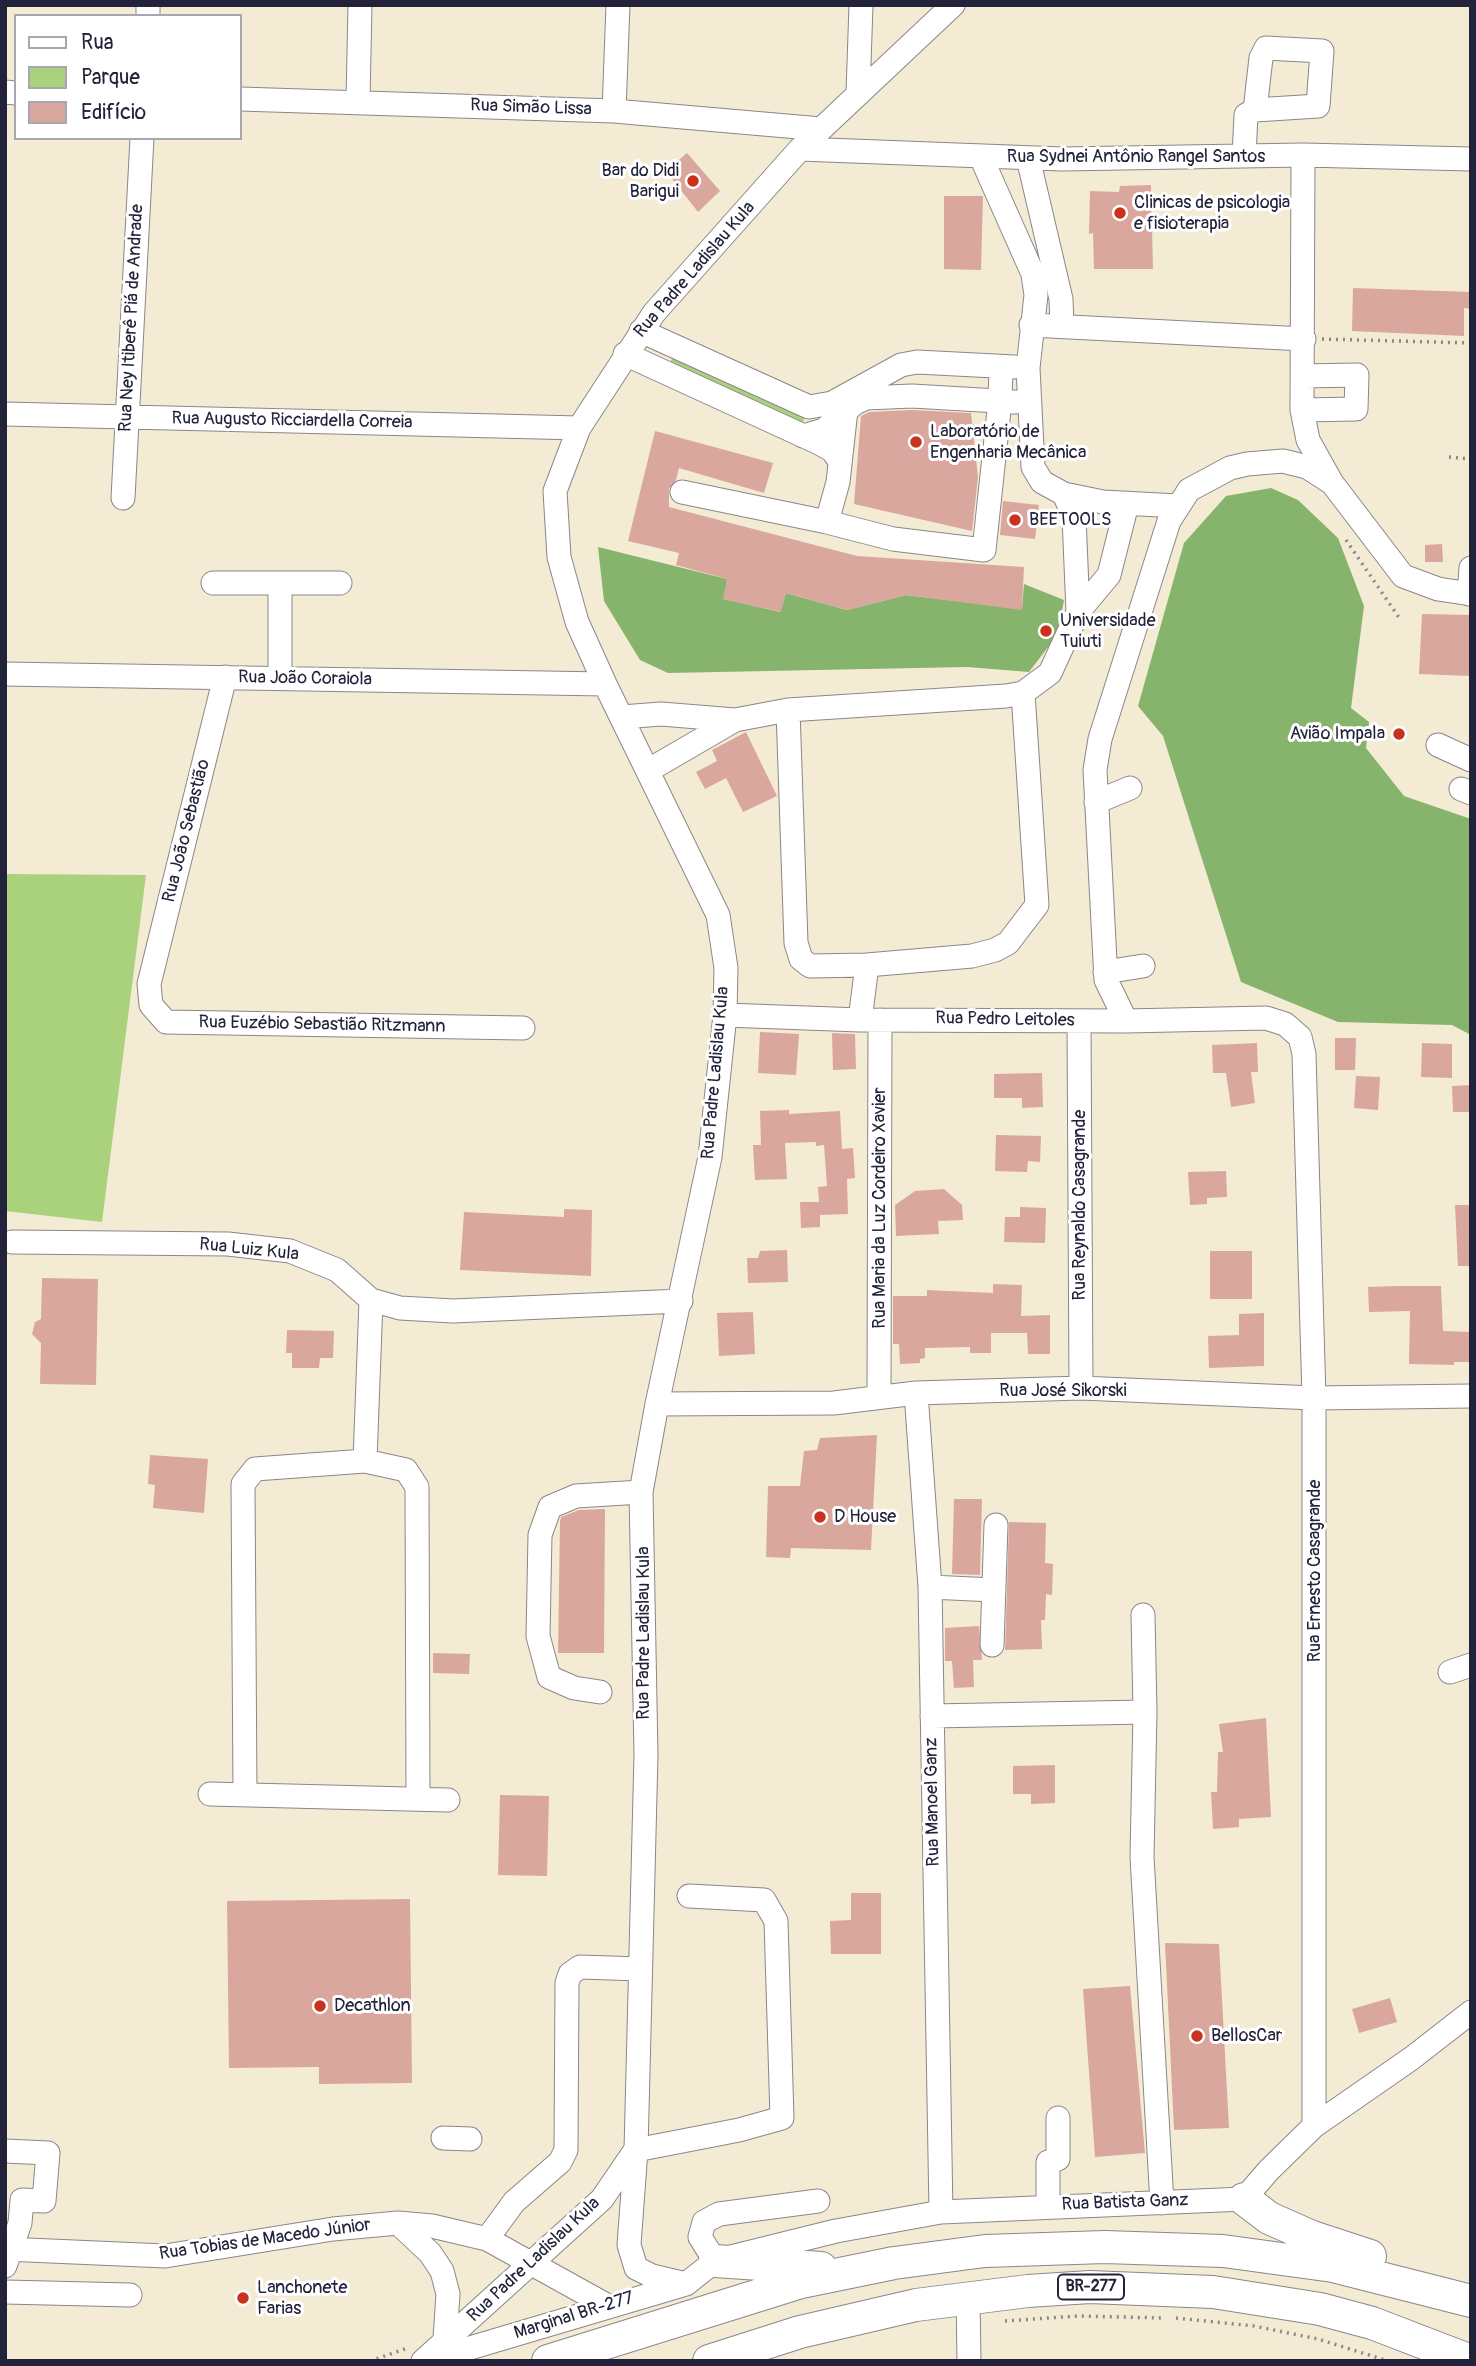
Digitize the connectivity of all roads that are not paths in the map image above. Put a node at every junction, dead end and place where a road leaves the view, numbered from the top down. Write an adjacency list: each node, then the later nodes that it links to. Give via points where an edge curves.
1 (360, 5): 7 (street)
2 (618, 5): 9 (street)
3 (861, 5): 5 (street)
4 (953, 5): 5 (street, Rua Padre Ladislau Kula)
5 (858, 93): 10 (street, Rua Padre Ladislau Kula)
6 (242, 99): 7 (street, Rua Simão Lissa)
7 (358, 100): 9 (street, Rua Simão Lissa)
8 (1255, 110): 13 (street, via 1246,115)
9 (614, 111): 10 (street, Rua Simão Lissa)
10 (821, 129): 12 (street, Rua Padre Ladislau Kula)
11 (142, 140): 31 (street, Rua Ney Itiberê Piá de Andrade)
12 (800, 149): 15 (street, Rua Sydnei Antônio Rangel Santos); 20 (street, Rua Padre Ladislau Kula)
13 (1244, 156): 14 (street, Rua Sydnei Antônio Rangel Santos); 16 (street, Rua Sydnei Antônio Rangel Santos)
14 (1303, 156): 17 (street, Rua Sydnei Antônio Rangel Santos); 21 (street)
15 (981, 157): 16 (street, Rua Sydnei Antônio Rangel Santos); 18 (street, via 1033,274 1036,295)
16 (1028, 158): 19 (street)
17 (1471, 159)
18 (1031, 326): 19 (street); 24 (street)
19 (1062, 326): 21 (street)
20 (641, 331): 22 (street, Rua Padre Ladislau Kula); 23 (street, via 809,407 832,403 901,365)
21 (1304, 339): 25 (street)
22 (625, 354): 32 (street, Rua Padre Ladislau Kula); 33 (street)
23 (1001, 367): 24 (street); 26 (street)
24 (1028, 368): 27 (street)
25 (1304, 376): 29 (street); 29 (street, via 1357,375 1356,409)
26 (1000, 401): 27 (street); 28 (street, via 866,398); 41 (street, via 984,551 893,539)
27 (1029, 402): 37 (street, via 1033,467 1042,482)
28 (846, 410): 33 (street, via 824,430); 34 (street)
29 (1302, 410): 35 (street, via 1308,440)
30 (5, 414): 31 (street, Rua Augusto Ricciardella Correia)
31 (125, 418): 32 (street, Rua Augusto Ricciardella Correia); 38 (street, Rua Ney Itiberê Piá de Andrade)
32 (579, 428): 51 (street, Rua Padre Ladislau Kula, via 555,491 559,557 578,622)
33 (803, 436): 34 (street, via 832,450)
34 (839, 460): 41 (street)
35 (1332, 483): 40 (street, via 1307,467 1283,461 1247,464 1189,490); 46 (street, via 1403,576)
36 (682, 492): 41 (street)
37 (1064, 494): 39 (street); 47 (street, via 1077,540)
38 (122, 498)
39 (1127, 504): 40 (street); 47 (street, via 1109,575)
40 (1178, 506): 60 (street, via 1100,739)
41 (827, 522)
42 (1471, 568): 46 (street)
43 (214, 583): 44 (street)
44 (280, 583): 45 (street); 50 (street)
45 (340, 583)
46 (1470, 594)
47 (1078, 612): 52 (street, via 1050,673)
48 (5, 674): 49 (street, Rua João Coraiola)
49 (225, 677): 50 (street, Rua João Coraiola); 64 (street, Rua João Sebastião)
50 (280, 678): 51 (street, Rua João Coraiola)
51 (605, 684): 54 (street, Rua Padre Ladislau Kula)
52 (1023, 693): 53 (street); 61 (street, via 1037,905 1008,943 995,950)
53 (788, 710): 55 (street); 61 (street, via 796,943 801,959 810,966)
54 (622, 717): 55 (street, via 661,714); 58 (street, Rua Padre Ladislau Kula)
55 (735, 720): 58 (street)
56 (1438, 745): 57 (street)
57 (1471, 760)
58 (649, 770): 65 (street, Rua Padre Ladislau Kula, via 718,915 726,968)
59 (1130, 788): 60 (street)
60 (1096, 802): 63 (street)
61 (867, 965): 66 (street, Rua Maria da Luz Cordeiro Xavier)
62 (1143, 966): 63 (street)
63 (1105, 972): 68 (street)
64 (149, 984): 70 (street, Rua Euzébio Sebastião Ritzmann, via 151,1006 166,1022)
65 (725, 1015): 66 (street, Rua Pedro Leitoles); 73 (street, Rua Padre Ladislau Kula, via 710,1157)
66 (870, 1020): 67 (street, Rua Pedro Leitoles); 76 (street, Rua Maria da Luz Cordeiro Xavier)
67 (1079, 1021): 68 (street, Rua Pedro Leitoles); 74 (street, Rua Reynaldo Casagrande)
68 (1126, 1021): 69 (street, Rua Pedro Leitoles, via 1265,1018)
69 (1285, 1024): 78 (street, Rua Ernesto Casagrande, via 1300,1037 1304,1054)
70 (523, 1028)
71 (12, 1242): 72 (street, Rua Luiz Kula, via 228,1244 290,1251 337,1270)
72 (371, 1300): 73 (street, Rua Luiz Kula, via 400,1308 453,1311); 80 (street)
73 (681, 1301): 79 (street, Rua Padre Ladislau Kula)
74 (1081, 1388): 75 (street, Rua José Sikorski); 78 (street, Rua José Sikorski)
75 (916, 1393): 76 (street, Rua José Sikorski); 83 (street, Rua Manoel Ganz)
76 (879, 1396): 79 (street, Rua José Sikorski, via 834,1403)
77 (1471, 1396): 78 (street, Rua José Sikorski)
78 (1314, 1398): 98 (street, Rua Ernesto Casagrande)
79 (657, 1404): 81 (street, Rua Padre Ladislau Kula)
80 (365, 1461): 91 (street, via 255,1469 243,1484); 92 (street, via 406,1470 417,1487)
81 (641, 1492): 87 (street, via 576,1496 550,1507 540,1535 538,1636 549,1677); 95 (street, Rua Padre Ladislau Kula, via 646,1755)
82 (996, 1525): 84 (street)
83 (930, 1587): 84 (street); 89 (street, Rua Manoel Ganz)
84 (995, 1590): 86 (street)
85 (1143, 1615): 88 (street)
86 (992, 1645)
87 (600, 1692)
88 (1145, 1712): 89 (street); 106 (street, via 1142,1857)
89 (932, 1716): 108 (street, Rua Manoel Ganz)
90 (210, 1794): 91 (street)
91 (244, 1794): 92 (street)
92 (418, 1798): 93 (street)
93 (448, 1800)
94 (689, 1896): 101 (street, via 764,1900 776,1921 782,2118)
95 (640, 1969): 101 (street, Rua Padre Ladislau Kula); 110 (street, via 580,1967 570,1974 566,2150 560,2162 514,2202)
96 (1471, 2012): 98 (street)
97 (1058, 2118): 107 (street, via 1058,2160 1048,2162)
98 (1314, 2126): 104 (street)
99 (443, 2138): 100 (street)
100 (470, 2139)
101 (635, 2150): 113 (street, Rua Padre Ladislau Kula, via 602,2199); 115 (street, Rua Padre Ladislau Kula, via 629,2245 635,2268)
102 (5, 2151): 103 (street, via 48,2153 44,2201)
103 (14, 2199): 111 (street, via 20,2223)
104 (1244, 2199): 106 (street, Rua Batista Ganz); 116 (highway, via 1269,2218 1312,2237)
105 (818, 2201): 112 (street, via 719,2214 704,2222 700,2237)
106 (1161, 2203): 107 (street, Rua Batista Ganz)
107 (1048, 2206): 108 (street, Rua Batista Ganz)
108 (942, 2212): 112 (street, Rua Batista Ganz, via 836,2231)
109 (398, 2223): 110 (street, Rua Tobias de Macedo Júnior); 111 (street, Rua Tobias de Macedo Júnior, via 165,2256); 122 (street, via 442,2271 448,2294)
110 (487, 2239): 113 (street, Rua Tobias de Macedo Júnior)
111 (7, 2255)
112 (715, 2261): 114 (highway); 115 (street, Marginal BR-277)
113 (531, 2264): 120 (street, Rua Tobias de Macedo Júnior); 122 (street, Rua Padre Ladislau Kula)
114 (853, 2271): 119 (highway, via 985,2251 1165,2248 1273,2256 1333,2266); 124 (highway, via 761,2293)
115 (687, 2284): 120 (street, Marginal BR-277)
116 (1471, 2289)
117 (5, 2292): 118 (street)
118 (130, 2294)
119 (1471, 2301)
120 (608, 2306): 123 (street, Marginal BR-277)
121 (968, 2312): 125 (highway, BR-277, via 862,2315); 126 (street); 127 (highway, BR-277, via 1090,2287 1213,2292 1320,2309)
122 (445, 2337): 123 (street, Rua Padre Ladislau Kula)
123 (421, 2356)
124 (548, 2361)
125 (709, 2361)
126 (969, 2361)
127 (1471, 2361)

